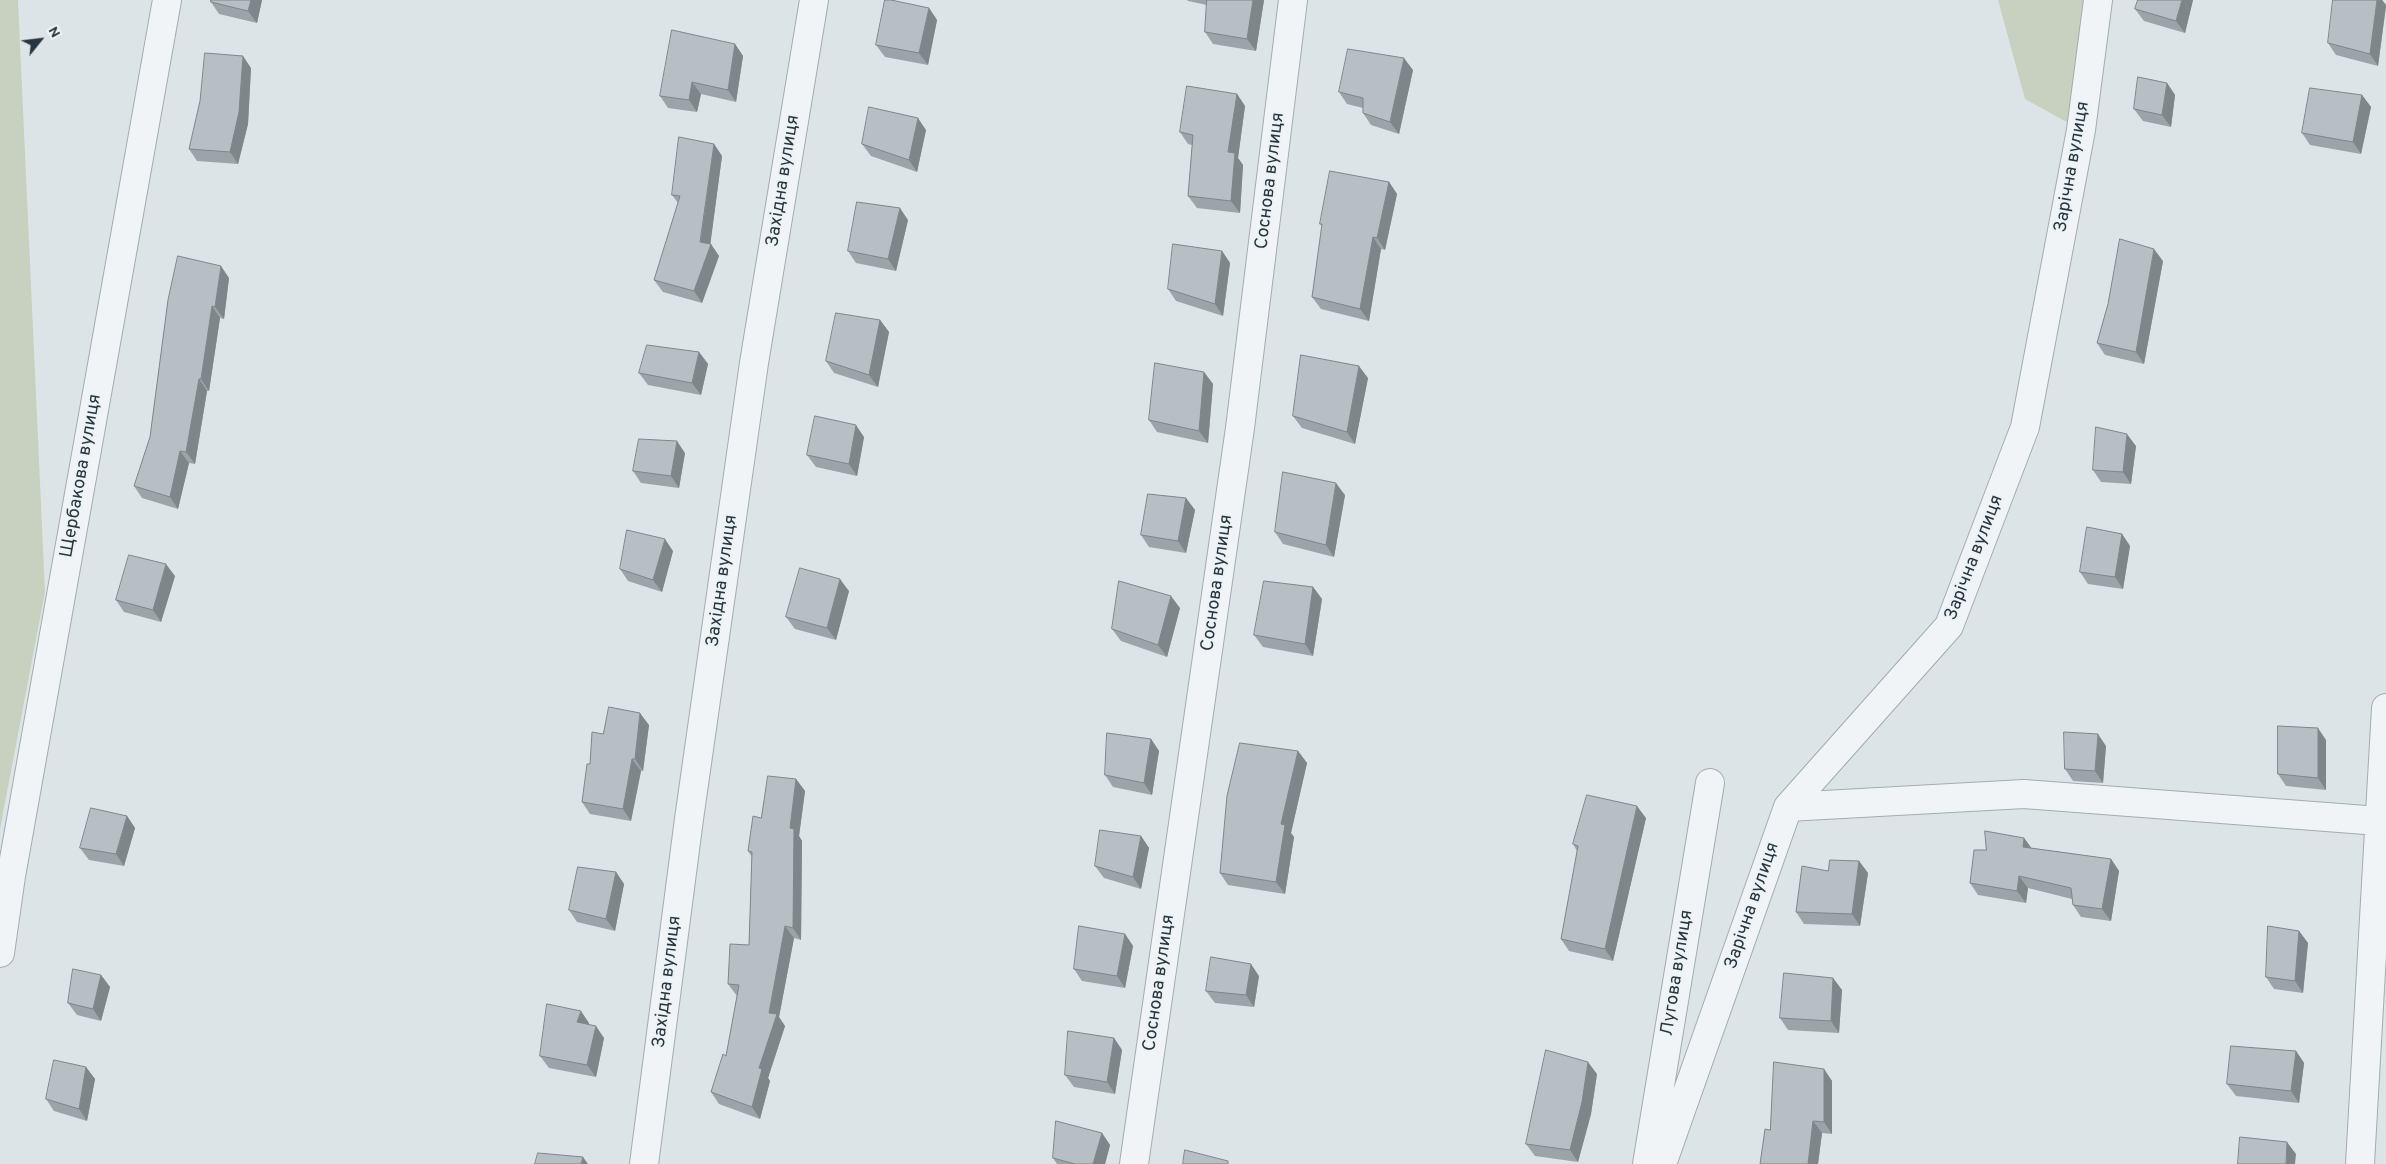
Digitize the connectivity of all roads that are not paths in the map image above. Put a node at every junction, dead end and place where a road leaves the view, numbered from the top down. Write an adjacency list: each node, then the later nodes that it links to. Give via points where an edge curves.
1 (166, 0): 9 (street, Щербакова вулиця)
2 (814, 0): 10 (street, Західна вулиця, via 753,372)
3 (1293, 0): 11 (street, Соснова вулиця, via 1240,428)
4 (2098, 0): 7 (street, Зарічна вулиця, via 2080,130 2025,427 1956,608 1949,626)
5 (2386, 708): 8 (street)
6 (1710, 783): 12 (street, Лугова вулиця)
7 (1788, 807): 8 (street, via 2024,794); 13 (street, Зарічна вулиця)
8 (2379, 821): 14 (street)
9 (0, 953)
10 (644, 1164)
11 (1134, 1164)
12 (1647, 1164)
13 (1662, 1164)
14 (2360, 1164)

